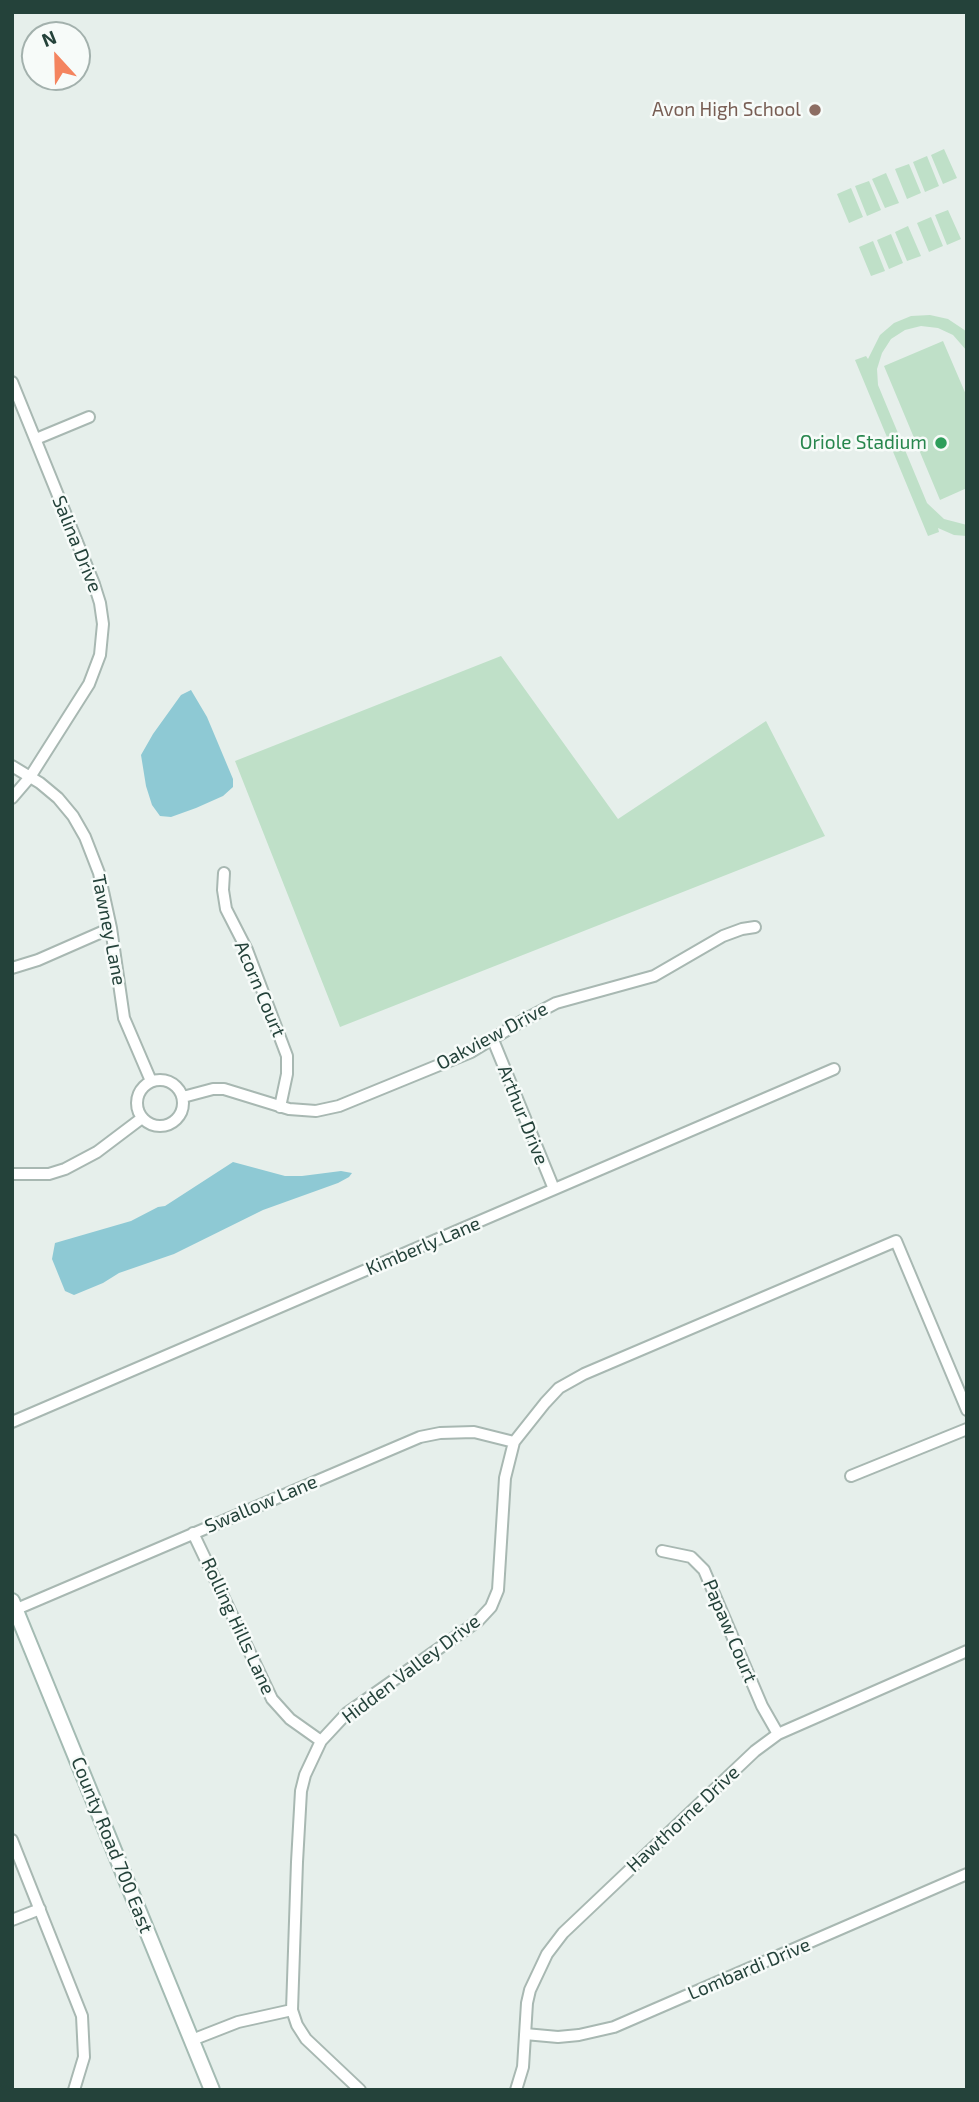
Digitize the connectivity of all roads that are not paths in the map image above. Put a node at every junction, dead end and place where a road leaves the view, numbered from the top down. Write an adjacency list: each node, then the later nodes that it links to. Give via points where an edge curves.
1 (12, 383): 3 (street, Salina Drive)
2 (89, 417): 3 (street)
3 (36, 439): 5 (street, Salina Drive, via 98,593 103,634 89,684)
4 (12, 766): 5 (street, Tawney Lane)
5 (30, 777): 6 (street, Salina Drive); 9 (street, Tawney Lane, via 58,798 80,826 99,873)
6 (12, 798)
7 (224, 873): 15 (street, Acorn Court, via 226,909 247,950 287,1056)
8 (755, 927): 11 (street, Oakview Drive, via 723,936 654,976 556,1003)
9 (111, 929): 10 (street); 13 (street, Tawney Lane, via 124,1018)
10 (12, 968)
11 (492, 1040): 15 (street, Oakview Drive, via 339,1106 316,1111); 18 (street, Arthur Drive)
12 (834, 1069): 18 (street, Kimberly Lane)
13 (151, 1081): 14 (street, via 167,1080); 16 (street, via 137,1097)
14 (183, 1097): 15 (street, Oakview Drive, via 224,1089); 16 (street, via 182,1112 171,1124 156,1126)
15 (280, 1107)
16 (142, 1118): 17 (street, via 65,1169)
17 (12, 1174)
18 (554, 1189): 20 (street, Kimberly Lane)
19 (967, 1410): 22 (street, Hidden Valley Drive, via 896,1241 584,1374 559,1388)
20 (12, 1422)
21 (967, 1429): 23 (street)
22 (514, 1442): 24 (street, Swallow Lane, via 474,1432 420,1437); 29 (street, Hidden Valley Drive, via 505,1478 498,1590 491,1608 347,1713)
23 (851, 1476)
24 (193, 1533): 26 (street, Swallow Lane); 29 (street, Rolling Hills Lane, via 271,1699)
25 (662, 1552): 28 (street, Papaw Court, via 691,1557 704,1570)
26 (13, 1607): 36 (main road, County Road 700 East)
27 (967, 1651): 28 (street, Hawthorne Drive)
28 (778, 1734): 35 (street, Hawthorne Drive, via 555,1943 530,1990)
29 (321, 1741): 34 (street, Hidden Valley Drive, via 301,1791)
30 (12, 1840): 32 (street)
31 (967, 1874): 35 (street, Lombardi Drive, via 614,2027 579,2035)
32 (40, 1909): 33 (street); 37 (street, via 82,2016 84,2057)
33 (12, 1920)
34 (292, 2010): 36 (street, via 239,2022); 39 (street, via 306,2039)
35 (525, 2035): 40 (street, Hawthorne Drive)
36 (192, 2040): 38 (main road, County Road 700 East)
37 (74, 2090)
38 (212, 2090)
39 (360, 2090)
40 (516, 2090)

